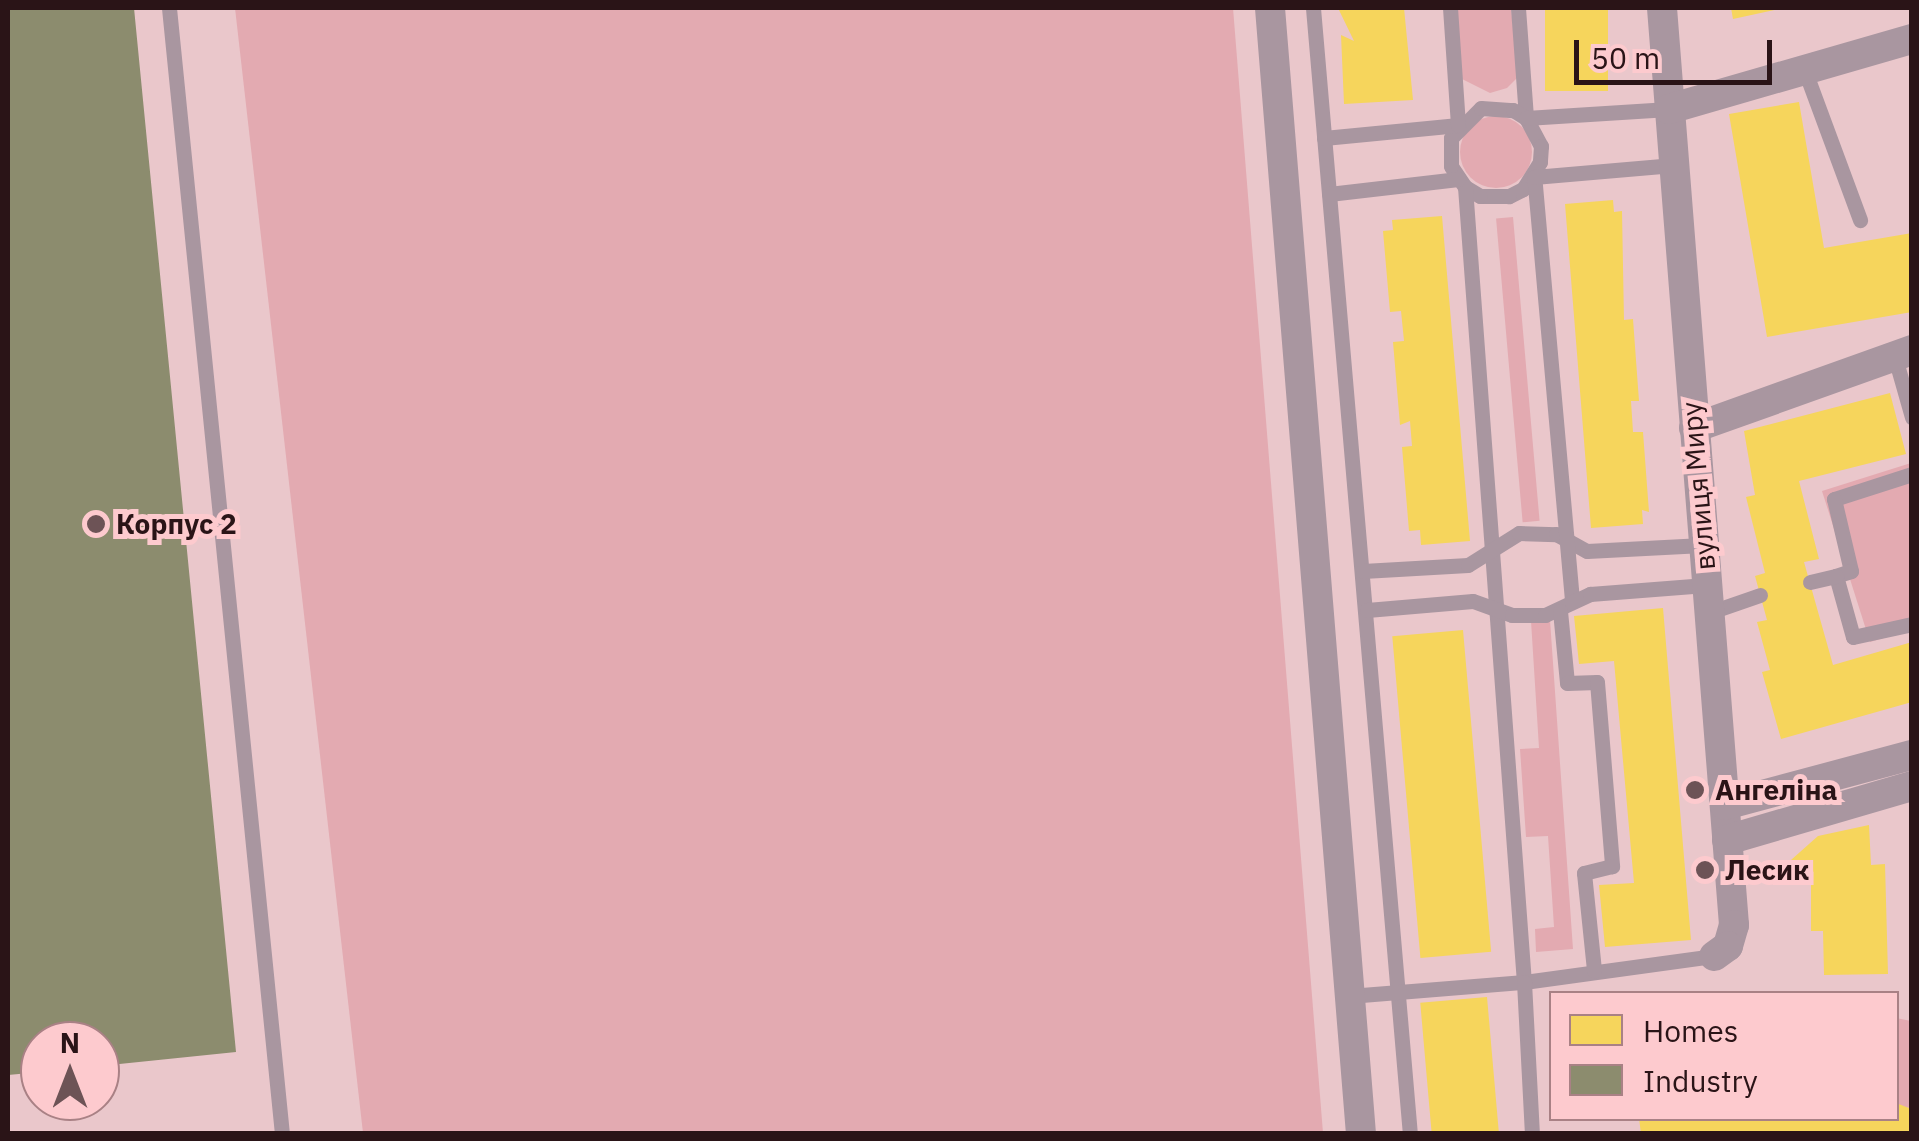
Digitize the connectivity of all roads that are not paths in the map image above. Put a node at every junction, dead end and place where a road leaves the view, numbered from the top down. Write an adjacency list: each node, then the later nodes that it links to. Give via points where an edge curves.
1 (168, 8): 43 (lane)
2 (1270, 8): 42 (street)
3 (1313, 8): 12 (lane)
4 (1450, 8): 11 (lane)
5 (1518, 8): 10 (lane)
6 (1662, 8): 9 (street, вулиця Миру)
7 (1912, 38): 8 (street)
8 (1806, 71): 9 (street); 17 (lane)
9 (1669, 109): 10 (lane); 13 (street, вулиця Миру)
10 (1526, 118): 11 (lane, via 1481,108); 14 (lane, via 1540,146)
11 (1458, 125): 12 (lane); 15 (lane, via 1449,152)
12 (1324, 138): 16 (lane)
13 (1674, 165): 14 (lane); 20 (street, вулиця Миру)
14 (1534, 177): 15 (lane, via 1495,198); 22 (lane)
15 (1461, 183): 16 (lane); 24 (lane)
16 (1328, 194): 25 (lane)
17 (1860, 220)
18 (1902, 352): 19 (lane); 20 (street)
19 (1912, 417)
20 (1694, 428): 23 (street, вулиця Миру)
21 (1912, 474): 26 (lane, via 1834,499 1851,571)
22 (1567, 540): 23 (lane, via 1587,551); 24 (lane, via 1519,533); 30 (lane)
23 (1703, 545): 29 (street, вулиця Миру)
24 (1491, 550): 25 (lane, via 1468,565); 31 (lane)
25 (1363, 571): 32 (lane)
26 (1836, 576): 27 (lane); 33 (lane, via 1853,637)
27 (1810, 582)
28 (1760, 595): 29 (lane)
29 (1708, 599): 30 (lane); 36 (street, вулиця Миру)
30 (1566, 606): 31 (lane, via 1525,616); 39 (lane, via 1566,683 1596,682 1612,866 1584,872)
31 (1496, 608): 32 (lane, via 1472,601); 40 (lane)
32 (1366, 610): 41 (lane)
33 (1912, 624)
34 (1912, 755): 36 (street)
35 (1912, 786): 37 (street)
36 (1724, 805): 37 (street, вулиця Миру)
37 (1727, 840): 38 (street, вулиця Миру, via 1734,925 1728,946)
38 (1714, 956): 39 (lane)
39 (1594, 970): 40 (lane)
40 (1524, 982): 41 (lane); 46 (lane)
41 (1399, 993): 42 (lane); 45 (lane)
42 (1349, 996): 44 (street)
43 (282, 1134)
44 (1361, 1134)
45 (1410, 1134)
46 (1532, 1134)

